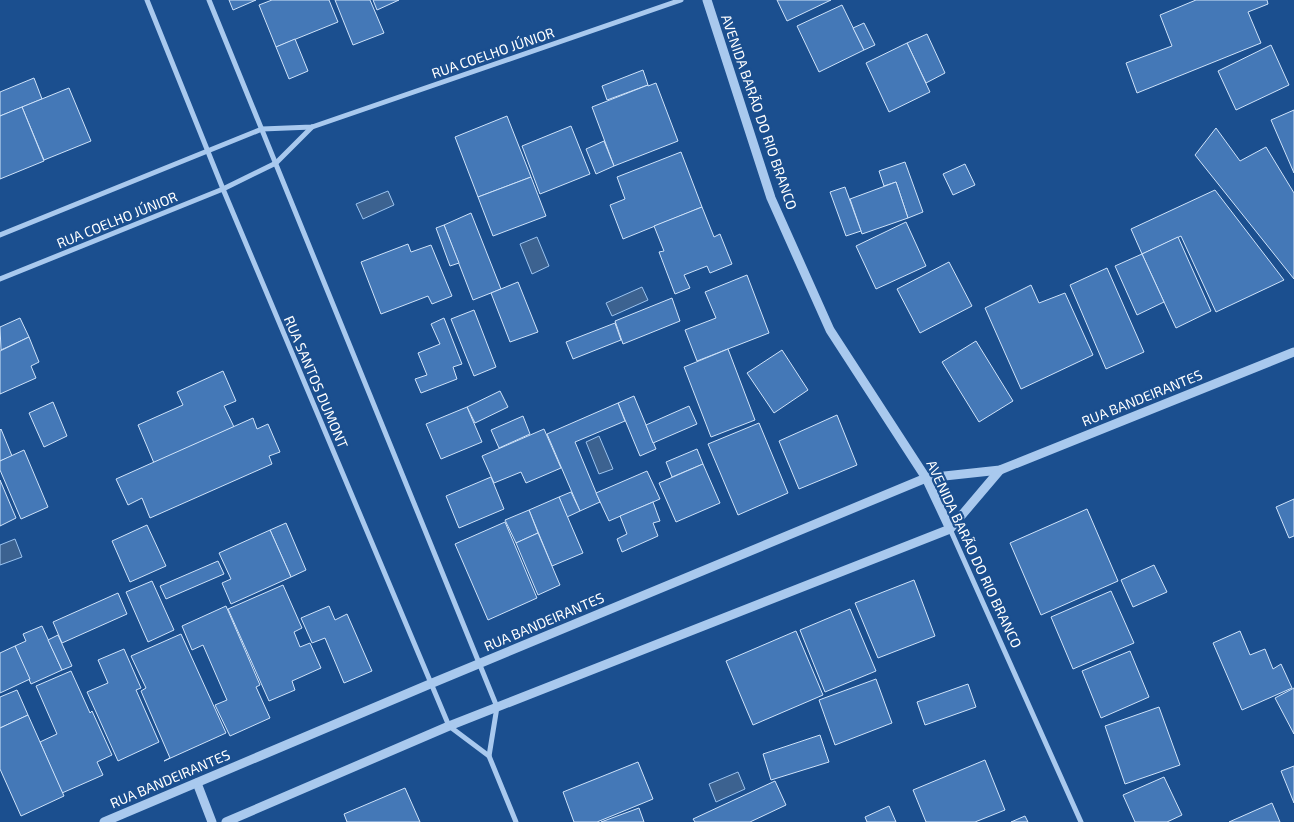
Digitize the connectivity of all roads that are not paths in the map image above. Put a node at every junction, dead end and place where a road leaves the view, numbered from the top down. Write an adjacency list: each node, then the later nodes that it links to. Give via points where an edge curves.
1 (147, 0): 7 (street, RUA SANTOS DUMONT)
2 (209, 0): 6 (street)
3 (681, 0): 5 (street, RUA COELHO JÚNIOR)
4 (707, 0): 14 (street, AVENIDA BARÃO DO RIO BRANCO, via 772,198 830,330)
5 (312, 127): 6 (street, RUA COELHO JÚNIOR); 8 (street, RUA COELHO JÚNIOR)
6 (262, 129): 7 (street, RUA COELHO JÚNIOR); 8 (street)
7 (208, 151): 9 (street, RUA SANTOS DUMONT); 10 (street, RUA COELHO JÚNIOR)
8 (276, 163): 9 (street, RUA COELHO JÚNIOR); 16 (street)
9 (223, 189): 11 (street, RUA COELHO JÚNIOR); 17 (street, RUA SANTOS DUMONT)
10 (0, 235)
11 (0, 279)
12 (1294, 352): 13 (street, RUA BANDEIRANTES)
13 (1000, 470): 14 (street, RUA BANDEIRANTES); 15 (street, RUA BANDEIRANTES)
14 (926, 478): 15 (street, AVENIDA BARÃO DO RIO BRANCO); 16 (street, RUA BANDEIRANTES)
15 (950, 529): 18 (street, RUA BANDEIRANTES); 26 (street, AVENIDA BARÃO DO RIO BRANCO)
16 (479, 664): 17 (street, RUA BANDEIRANTES); 18 (street)
17 (430, 684): 19 (street, RUA SANTOS DUMONT); 21 (street, RUA BANDEIRANTES)
18 (497, 707): 19 (street, RUA BANDEIRANTES); 20 (street)
19 (449, 726): 20 (street, RUA SANTOS DUMONT); 24 (street, RUA BANDEIRANTES)
20 (489, 756): 25 (street)
21 (197, 783): 22 (street, RUA BANDEIRANTES); 23 (street)
22 (104, 822)
23 (212, 822)
24 (226, 822)
25 (516, 822)
26 (1081, 822)

